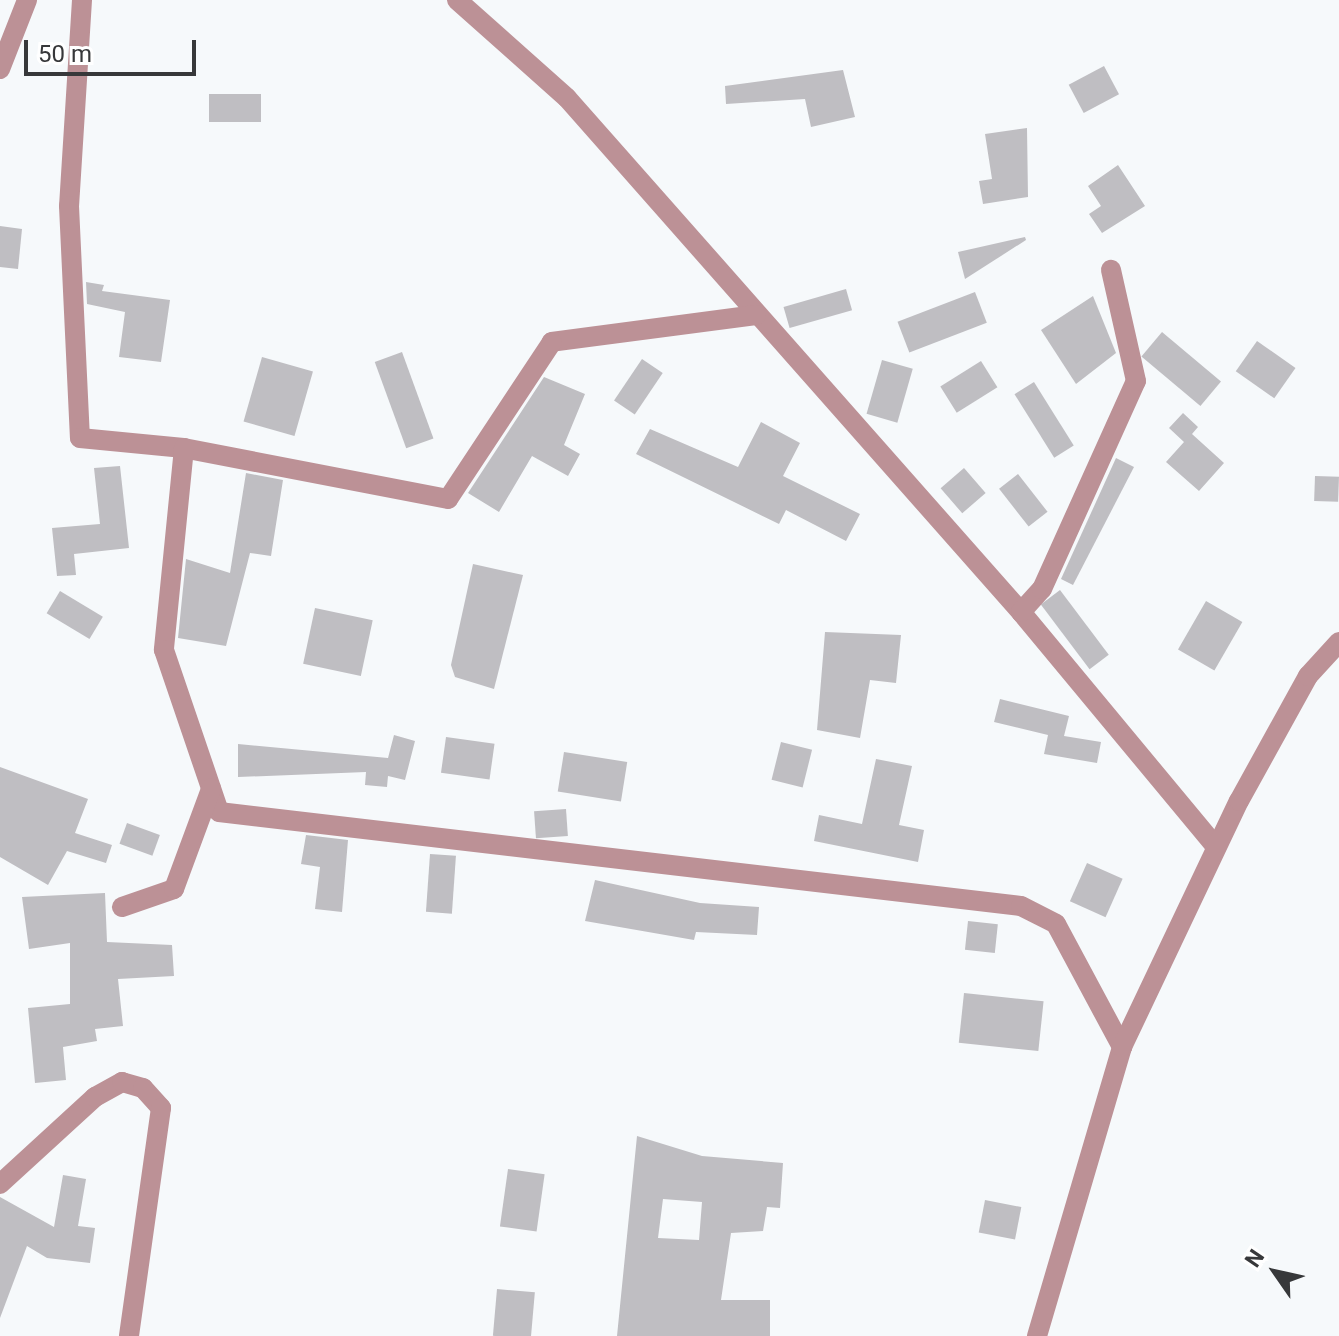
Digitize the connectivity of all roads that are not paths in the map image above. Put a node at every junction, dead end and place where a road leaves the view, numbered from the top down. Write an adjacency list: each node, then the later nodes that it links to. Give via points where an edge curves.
1 (27, 0): 4 (street)
2 (82, 0): 7 (street, via 69,206 80,438)
3 (457, 0): 6 (street, via 567,98)
4 (0, 69)
5 (1111, 270): 8 (street, via 1136,381 1042,589)
6 (756, 315): 7 (street, via 552,342 448,499); 8 (street)
7 (184, 448): 10 (street, via 164,650)
8 (1021, 612): 11 (street)
9 (1339, 642): 11 (street, via 1308,676)
10 (211, 789): 12 (street, via 174,889); 13 (street, via 219,812 1021,906 1056,924)
11 (1216, 847): 13 (street)
12 (122, 907)
13 (1122, 1047): 16 (street)
14 (0, 1184): 15 (street, via 95,1097 122,1082 143,1088 161,1108)
15 (129, 1336)
16 (1037, 1336)

